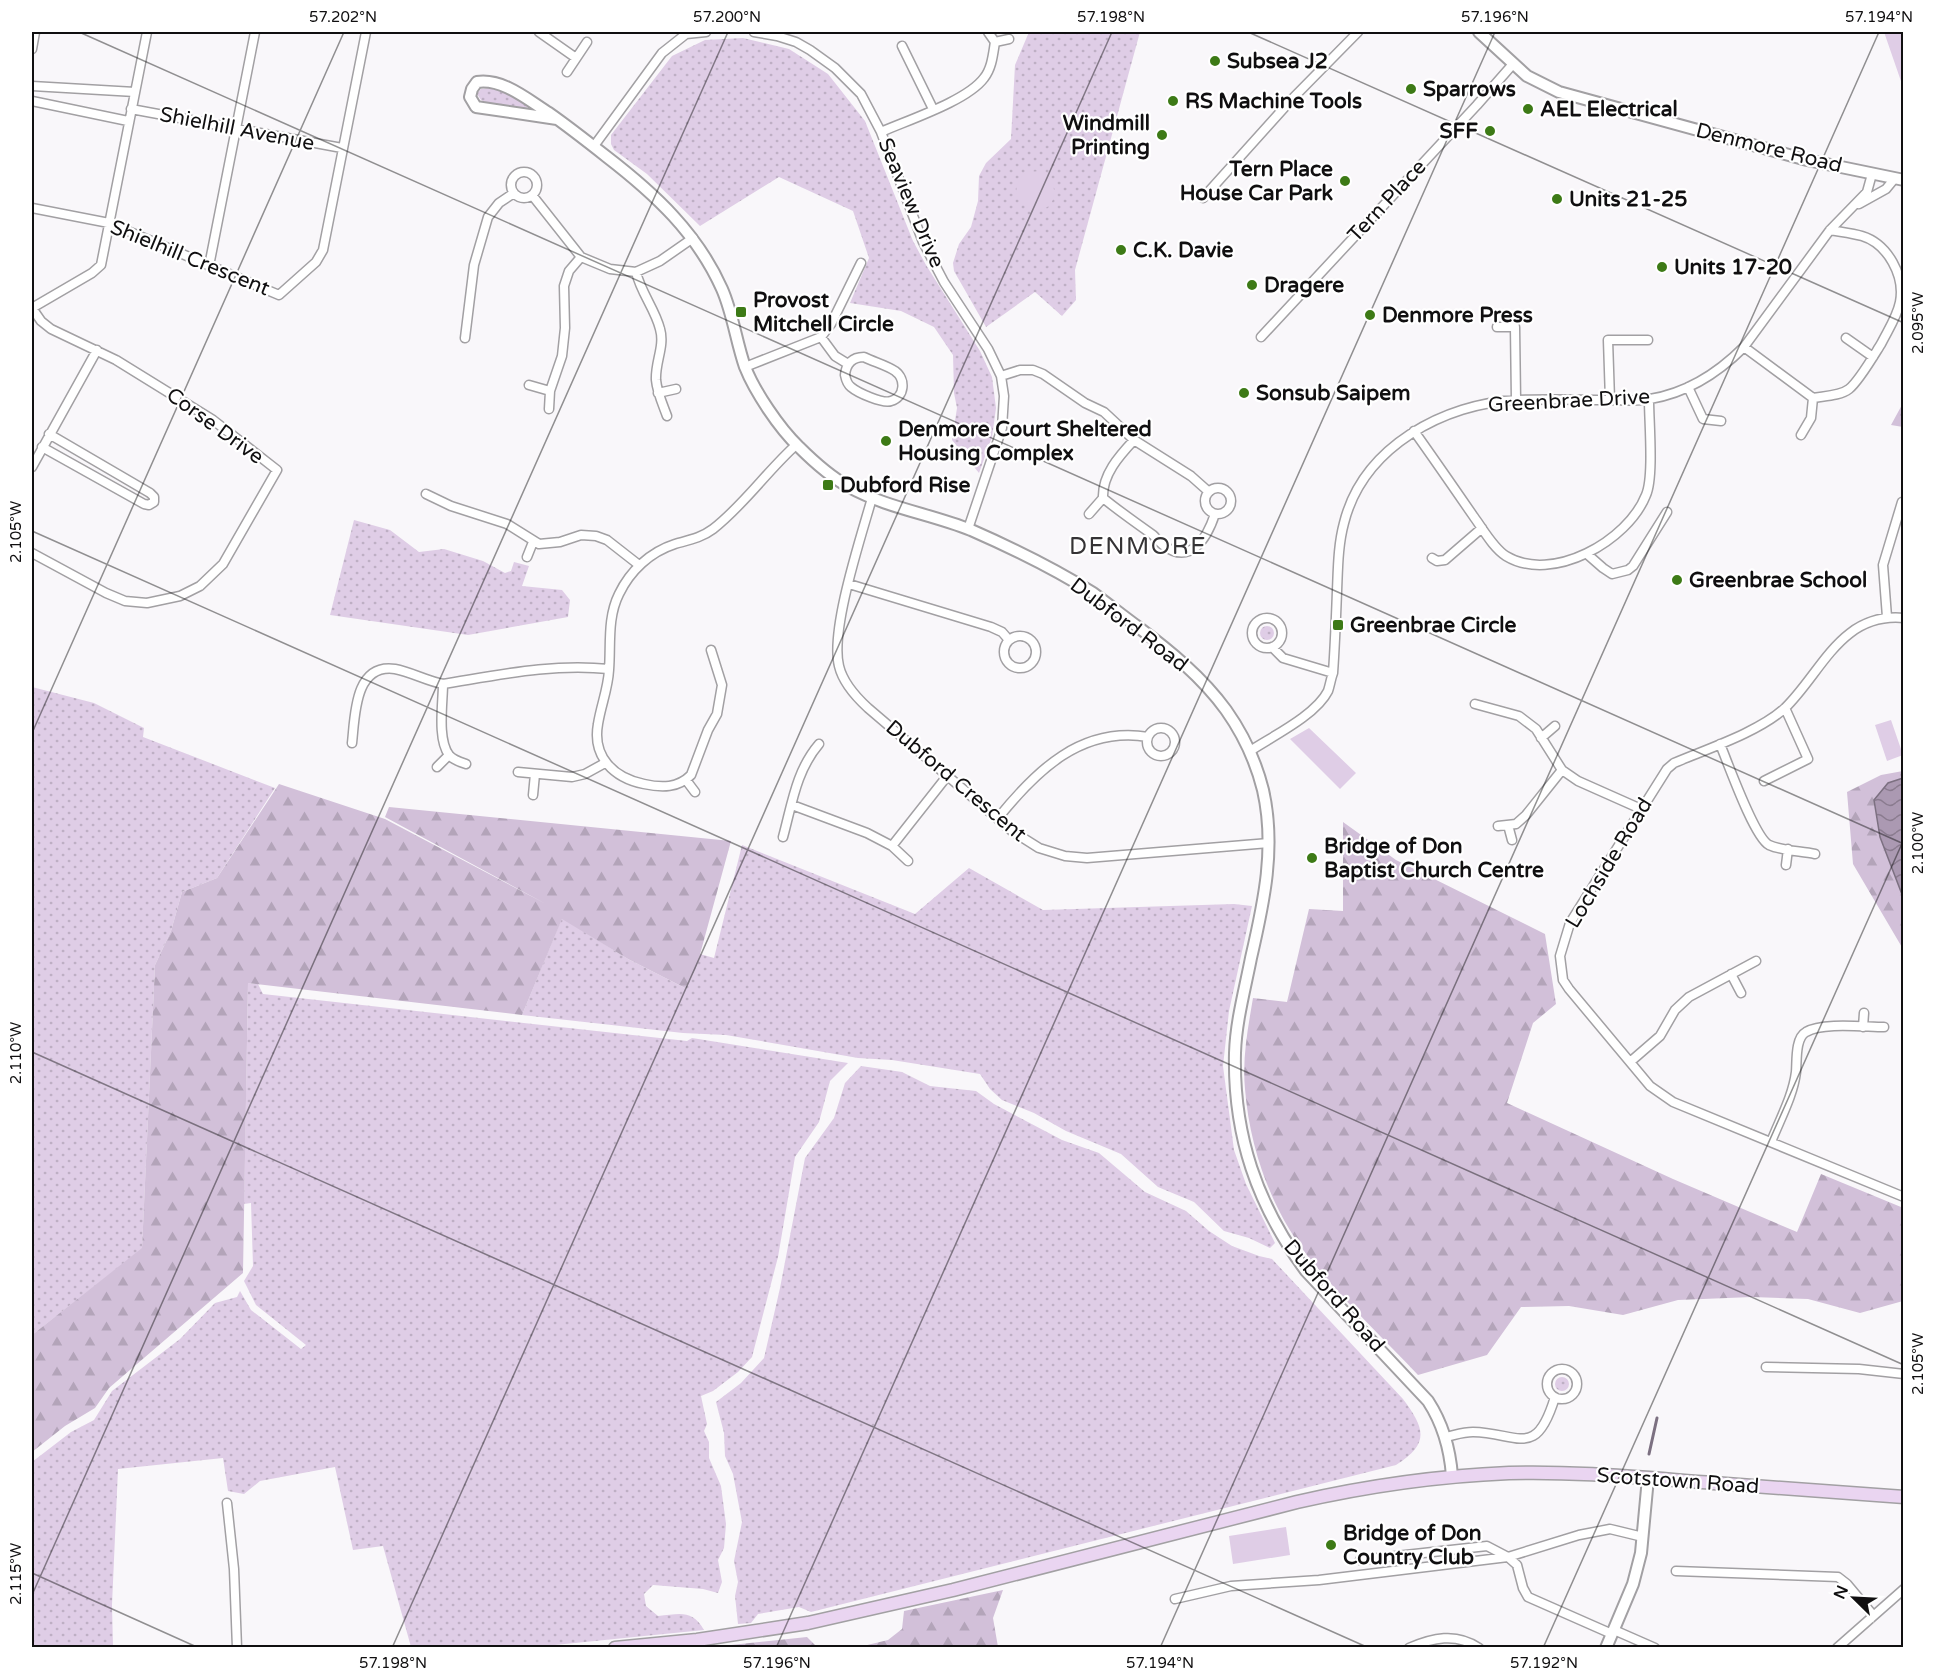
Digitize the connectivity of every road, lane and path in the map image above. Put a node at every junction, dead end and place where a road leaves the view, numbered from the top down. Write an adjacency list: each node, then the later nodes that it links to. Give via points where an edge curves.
1 (35, 32): 18 (street)
2 (147, 32): 23 (street)
3 (255, 32): 29 (street)
4 (366, 32): 32 (street, Shielhill Crescent)
5 (539, 32): 19 (street)
6 (706, 32): 12 (street)
7 (754, 32): 15 (street, Seaview Drive)
8 (801, 32): 15 (street)
9 (988, 32): 16 (street)
10 (1358, 32): 37 (street)
11 (1479, 32): 20 (street, Denmore Road)
12 (685, 33): 31 (street, via 662,53)
13 (1008, 39): 16 (street)
14 (587, 42): 19 (street)
15 (796, 42): 30 (street, Seaview Drive, via 835,68 861,94)
16 (995, 42): 26 (street, via 985,77 959,98)
17 (902, 46): 26 (street)
18 (32, 49)
19 (576, 58): 21 (street)
20 (1513, 64): 33 (street, Denmore Road, via 1543,85 1575,98); 50 (street, Tern Place)
21 (567, 72)
22 (32, 86): 23 (street, Shielhill Avenue)
23 (135, 92): 25 (street)
24 (32, 101): 28 (street, Shielhill Avenue)
25 (131, 109): 28 (street); 29 (street, Shielhill Avenue)
26 (933, 109): 30 (street)
27 (557, 119): 27 (street, Dubford Road, via 476,107 472,89 481,81 497,83); 31 (street, Dubford Road)
28 (128, 121): 40 (street)
29 (236, 129): 32 (street, Shielhill Avenue); 45 (street)
30 (881, 132): 59 (street, Seaview Drive, via 923,242)
31 (594, 146): 42 (street, Dubford Road, via 649,190)
32 (342, 148): 45 (street, Shielhill Crescent, via 321,257 284,291 274,294)
33 (1872, 174): 34 (street, Denmore Road); 39 (street, Greenbrae Drive, via 1867,192)
34 (1899, 179): 39 (street, Greenbrae Drive)
35 (514, 193): 36 (street, via 525,198); 36 (street, via 513,179 525,173 536,182); 51 (street, via 488,217 474,265)
36 (532, 195): 43 (street)
37 (1203, 198)
38 (32, 208): 40 (street, Shielhill Crescent)
39 (1853, 208): 41 (street, Greenbrae Drive)
40 (109, 224): 45 (street, Shielhill Crescent); 47 (street, via 98,270)
41 (1830, 230): 54 (street, Greenbrae Drive); 56 (street, via 1864,236 1878,244 1893,261 1901,289 1900,302 1896,317)
42 (693, 238): 46 (street); 58 (street, Dubford Road, via 724,293)
43 (581, 257): 46 (street, via 610,269); 63 (street, via 569,271 564,286 562,356)
44 (861, 262): 49 (street)
45 (209, 266)
46 (636, 273): 64 (street, via 660,328)
47 (32, 308): 55 (street, Corse Drive, via 51,329)
48 (1497, 327): 66 (street, via 1515,327)
49 (821, 337): 57 (street, via 835,356); 58 (street)
50 (1261, 337)
51 (465, 338)
52 (1846, 338): 56 (street)
53 (1648, 340): 67 (street, via 1608,340)
54 (1744, 347): 61 (street, Greenbrae Drive, via 1727,364); 65 (street)
55 (97, 350): 73 (street); 90 (street, Corse Drive, via 213,420 277,471 223,564 200,586 180,596 147,603 126,601)
56 (1873, 357): 65 (street, via 1849,390)
57 (848, 364): 57 (street, via 864,357 894,370 901,378 901,393 887,402 851,387 845,375)
58 (745, 367): 76 (street, Dubford Road)
59 (1001, 376): 75 (street, via 1020,370 1043,374 1104,412); 88 (street, Seaview Drive, via 1002,428)
60 (529, 385): 63 (street)
61 (1688, 387): 68 (street, Greenbrae Drive); 71 (street, via 1703,419)
62 (676, 389): 64 (street)
63 (550, 391): 69 (street)
64 (658, 393): 70 (street)
65 (1814, 398): 74 (street, via 1811,418)
66 (1516, 400): 67 (street, Greenbrae Drive); 72 (street, Greenbrae Drive, via 1482,404 1441,417)
67 (1610, 400): 68 (street, Greenbrae Drive)
68 (1649, 400): 91 (street, via 1647,494 1613,538)
69 (549, 409)
70 (667, 416)
71 (1721, 421)
72 (1414, 431): 87 (street); 102 (street, Greenbrae Drive, via 1377,464 1358,489 1344,521)
73 (49, 434): 77 (street); 77 (street, via 150,493 154,502 144,504)
74 (1801, 435)
75 (1134, 440): 79 (street); 82 (street, via 1107,477)
76 (796, 445): 81 (street, Dubford Road, via 826,472); 94 (street, via 711,531 672,545)
77 (42, 447): 78 (street)
78 (32, 467)
79 (1209, 492): 86 (street, via 1207,507); 86 (street, via 1221,489 1230,498 1227,511)
80 (426, 494): 89 (street, via 507,524)
81 (872, 498): 88 (street, Dubford Road); 95 (street, Dubford Crescent)
82 (1103, 498): 85 (street); 86 (street, via 1174,552 1193,550 1210,528)
83 (1902, 502): 96 (street, via 1883,565)
84 (1667, 512): 91 (street, via 1628,570 1612,574)
85 (1089, 514)
86 (1215, 514)
87 (1482, 528): 91 (street, via 1500,552 1525,564 1557,562); 93 (street, via 1445,560)
88 (968, 529): 113 (street, Dubford Road, via 1093,593 1156,640 1220,702)
89 (533, 542): 92 (street); 94 (street, via 596,536)
90 (32, 553)
91 (1587, 554)
92 (527, 558)
93 (1432, 558)
94 (639, 565): 101 (street, via 614,607)
95 (849, 584): 98 (street, via 991,627); 122 (street, Dubford Crescent, via 836,640 839,668 846,682 868,708)
96 (1887, 617): 97 (street, Lochside Road); 105 (street, Lochside Road, via 1848,634)
97 (1904, 618)
98 (1009, 640)
99 (1273, 648): 102 (street, via 1283,658)
100 (711, 650): 123 (street, via 722,685 717,714)
101 (609, 669): 103 (street, via 545,668); 116 (street, via 597,726 597,741)
102 (1333, 673): 113 (street, Greenbrae Drive, via 1327,692 1306,715)
103 (443, 684): 109 (street, via 392,669 371,674 361,687); 114 (street, via 442,727)
104 (1475, 704): 108 (street, via 1520,716)
105 (1785, 708): 111 (street, Lochside Road); 124 (street, via 1808,759)
106 (1555, 726): 108 (street)
107 (1148, 737): 129 (street, via 1127,734 1098,739 1064,754 1035,775)
108 (1541, 738): 119 (street)
109 (352, 743)
110 (819, 744): 115 (street)
111 (1720, 744): 128 (street, Lochside Road, via 1666,769); 136 (street, via 1762,838 1768,844)
112 (800, 749): 115 (street)
113 (1250, 751): 134 (street, Dubford Road, via 1268,818)
114 (449, 755): 117 (street); 118 (street)
115 (810, 755): 127 (street, via 798,777)
116 (605, 763): 121 (street, via 572,777); 123 (street, via 623,777 647,785 665,787)
117 (466, 764)
118 (437, 767)
119 (1562, 770): 128 (street); 130 (street, via 1526,815 1516,824)
120 (518, 772): 121 (street)
121 (535, 774): 126 (street)
122 (948, 775): 129 (street, Dubford Crescent); 135 (street)
123 (686, 780): 125 (street)
124 (1764, 781)
125 (695, 792)
126 (533, 795)
127 (792, 805): 132 (street); 135 (street)
128 (1641, 809): 146 (street, Lochside Road, via 1570,923 1560,956 1563,980)
129 (998, 818): 134 (street, Dubford Crescent, via 1028,842 1065,856 1087,858)
130 (1508, 825): 131 (street); 133 (street)
131 (1498, 826)
132 (783, 837)
133 (1512, 840)
134 (1269, 843): 152 (street, Dubford Road, via 1263,905 1235,1051 1237,1105 1248,1158 1264,1203 1306,1271 1428,1401)
135 (891, 846): 138 (street)
136 (1788, 849): 137 (street); 139 (street)
137 (1815, 854)
138 (908, 861)
139 (1786, 865)
140 (1756, 961): 141 (street)
141 (1731, 974): 142 (street); 146 (street, via 1680,1003 1660,1036)
142 (1741, 993)
143 (1864, 1013): 144 (street)
144 (1863, 1027): 145 (street); 147 (street, via 1820,1027 1802,1035 1794,1086)
145 (1884, 1027)
146 (1630, 1062): 147 (street, Lochside Road, via 1650,1086 1673,1102)
147 (1771, 1142): 148 (street, Lochside Road)
148 (1904, 1197)
149 (1766, 1366): 150 (street)
150 (1904, 1374)
151 (1555, 1397): 152 (street, via 1550,1416 1531,1437 1519,1440 1475,1432)
152 (1445, 1437): 153 (street, Dubford Road)
153 (1452, 1476): 154 (main road, Scotstown Road, via 1511,1473); 166 (main road, Scotstown Road, via 1332,1494 808,1623 698,1640)
154 (1648, 1478): 155 (main road, Scotstown Road); 157 (street)
155 (1904, 1497)
156 (227, 1503): 165 (street)
157 (1643, 1537): 158 (street, via 1610,1529); 164 (street, via 1633,1584)
158 (1508, 1557): 159 (street, via 1484,1546); 162 (street, via 1319,1580 1232,1586); 164 (street, via 1517,1565 1528,1597)
159 (1360, 1560)
160 (1676, 1571): 163 (street, via 1838,1577)
161 (1904, 1589): 163 (street)
162 (1175, 1599)
163 (1873, 1615): 171 (street)
164 (1613, 1632): 169 (street); 170 (street)
165 (237, 1647)
166 (615, 1647)
167 (1409, 1647): 168 (street, via 1456,1637)
168 (1479, 1647)
169 (1606, 1647)
170 (1654, 1647)
171 (1837, 1647)

